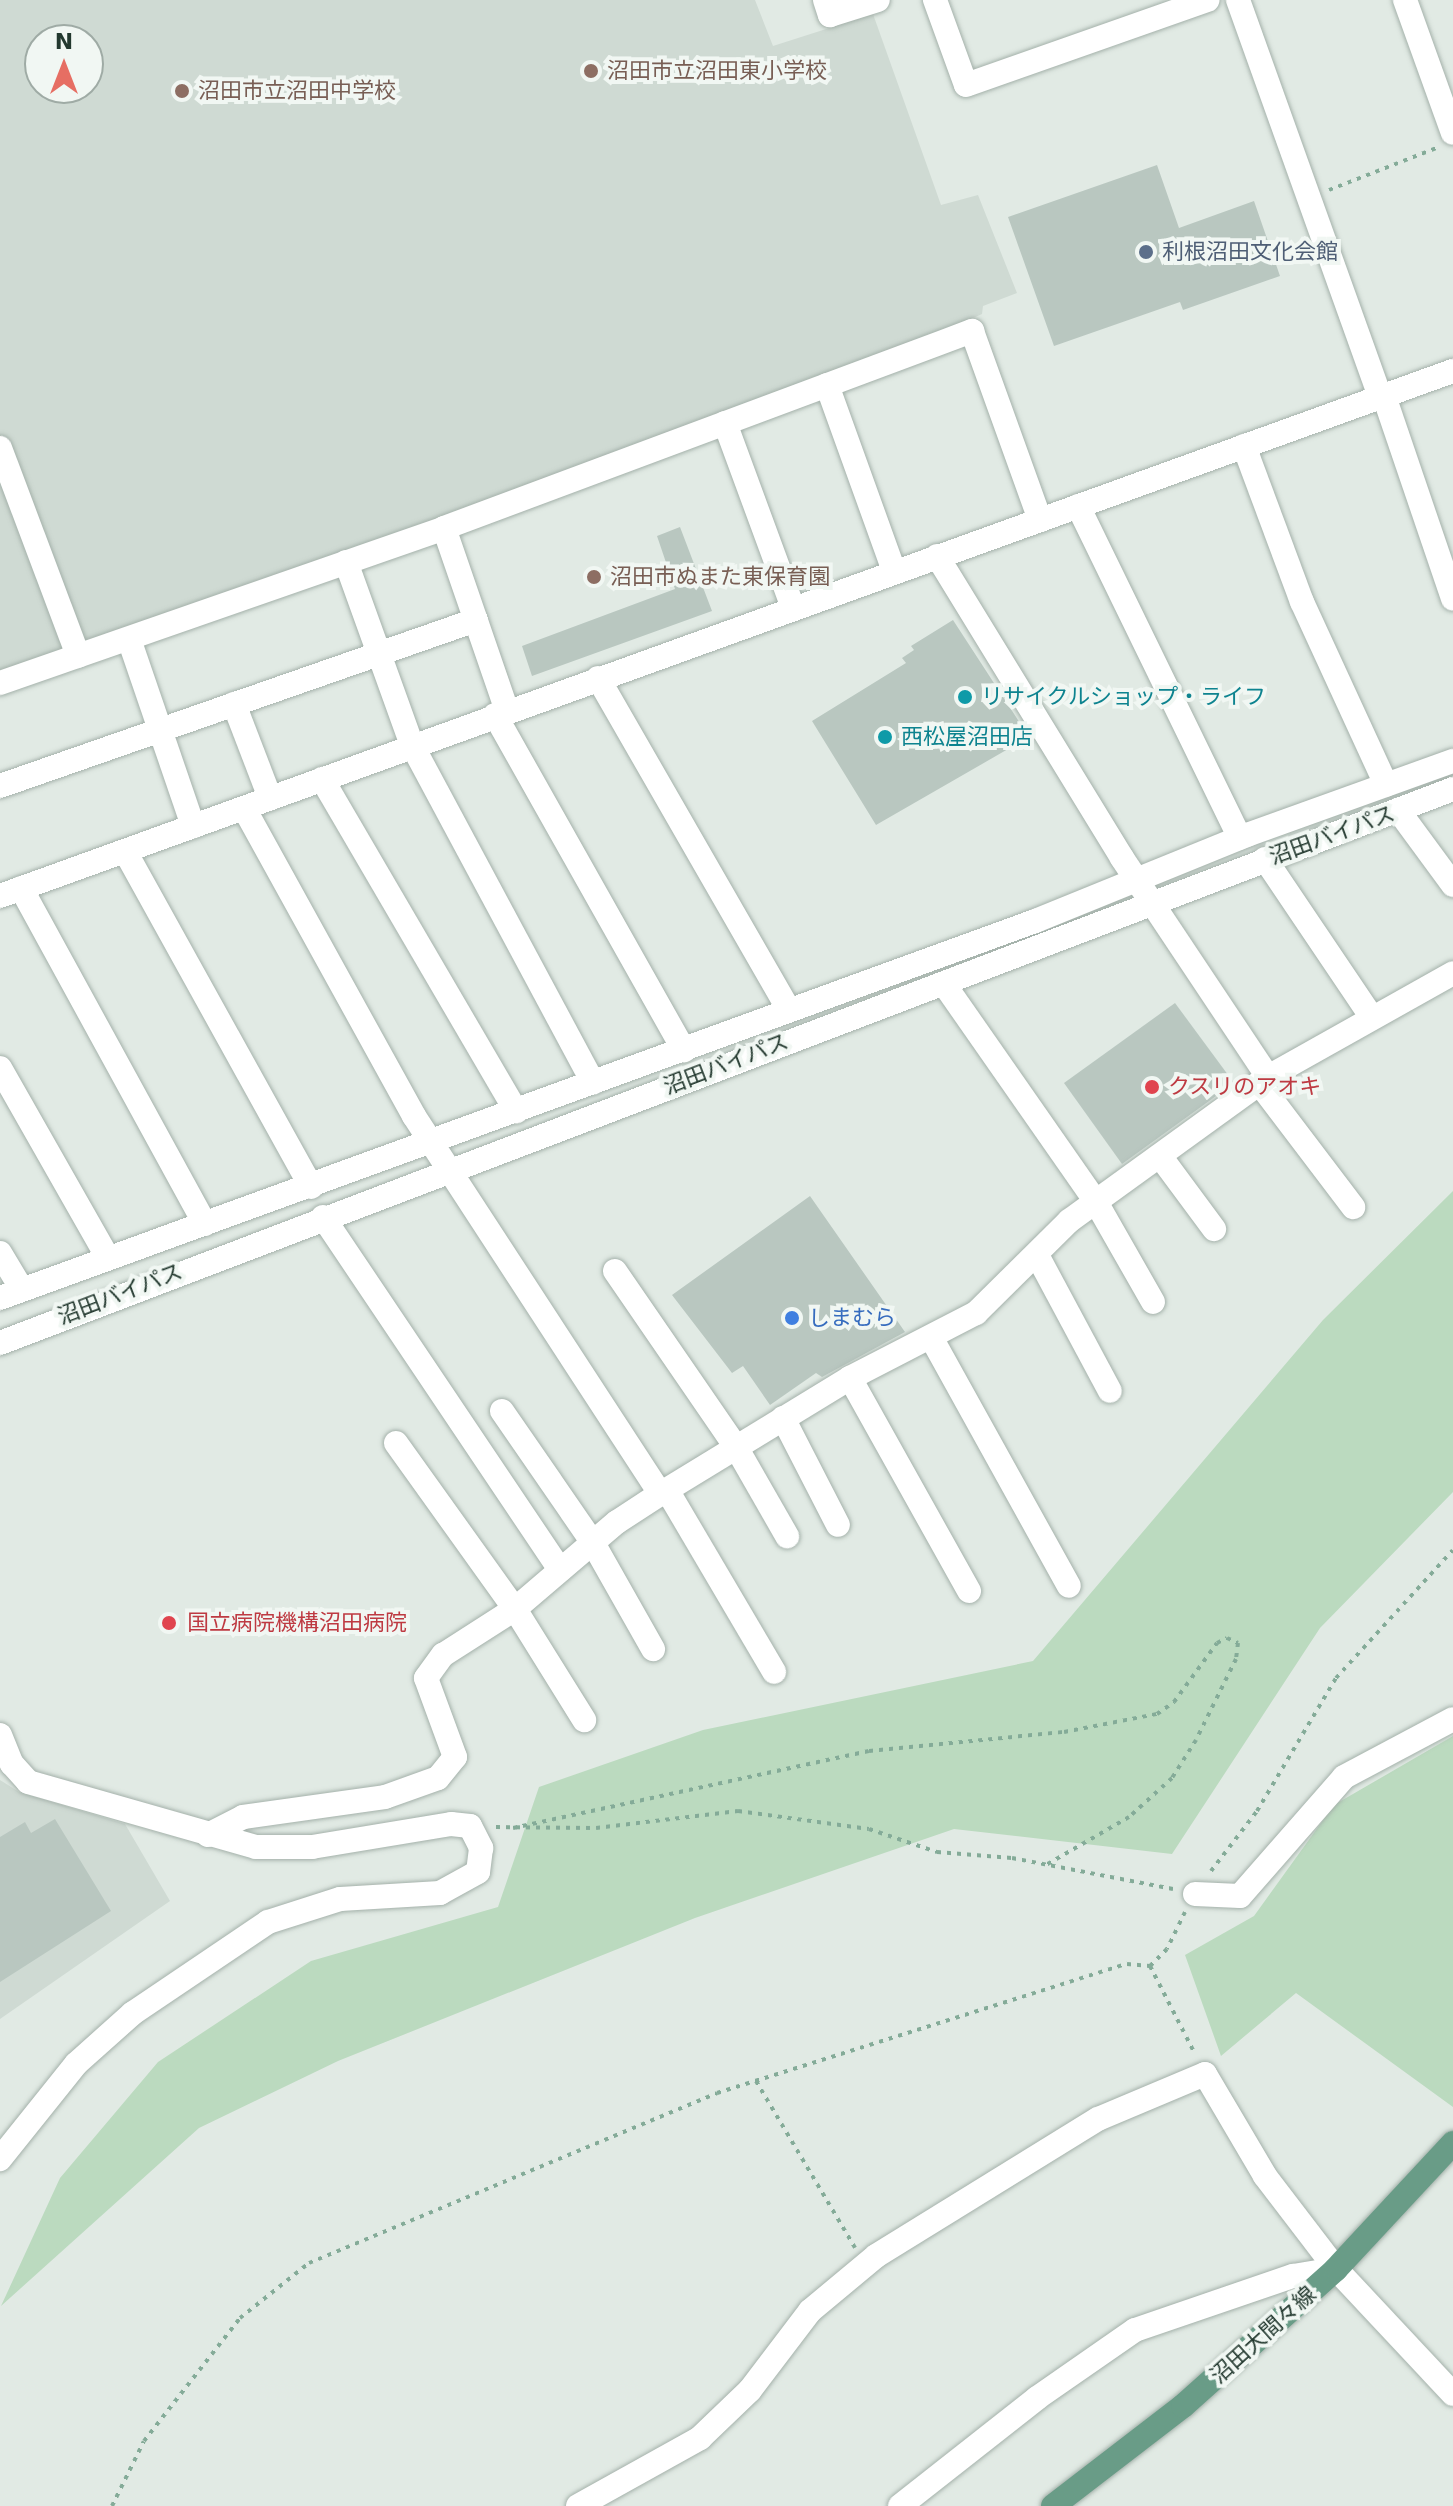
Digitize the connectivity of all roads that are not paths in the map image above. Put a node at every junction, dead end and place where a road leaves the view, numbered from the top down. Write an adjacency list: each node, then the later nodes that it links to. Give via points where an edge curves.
1 (825, 0): 2 (street, via 830,15)
2 (878, 0)
3 (935, 0): 6 (street, via 966,85)
4 (1238, 0): 10 (street)
5 (1405, 0): 7 (street)
6 (1194, 2)
7 (1446, 140)
8 (1453, 371): 10 (street)
9 (827, 385): 11 (street); 15 (street, via 972,331); 19 (street)
10 (1382, 396): 12 (street); 20 (street)
11 (725, 423): 16 (street); 21 (street)
12 (1244, 446): 14 (street); 34 (street, via 1302,602)
13 (0, 448): 25 (street)
14 (1078, 506): 15 (street); 41 (street)
15 (1040, 520): 17 (street)
16 (444, 528): 18 (street); 22 (street)
17 (937, 556): 19 (street); 44 (street)
18 (346, 562): 23 (street); 24 (street)
19 (894, 571): 21 (street)
20 (1453, 599)
21 (793, 608): 26 (street)
22 (476, 620): 24 (street); 29 (street)
23 (129, 639): 25 (street); 30 (street)
24 (379, 652): 28 (street); 31 (street)
25 (78, 656): 27 (street)
26 (598, 678): 29 (street); 50 (street)
27 (0, 683)
28 (234, 704): 30 (street); 37 (street)
29 (501, 713): 31 (street); 52 (street)
30 (161, 730): 35 (street); 40 (street)
31 (412, 745): 33 (street); 55 (street)
32 (1453, 761): 34 (street, 沼田バイパス)
33 (322, 779): 37 (street); 56 (street)
34 (1386, 785): 41 (street, 沼田バイパス)
35 (0, 786)
36 (1453, 789): 39 (street, 沼田バイパス)
37 (270, 798): 38 (street)
38 (244, 808): 40 (street); 57 (street)
39 (1398, 810): 43 (street, 沼田バイパス); 45 (street)
40 (193, 826): 42 (street)
41 (1240, 838): 44 (street, 沼田バイパス)
42 (125, 851): 46 (street); 60 (street)
43 (1265, 859): 47 (street, 沼田バイパス); 51 (street)
44 (1136, 880): 47 (street); 50 (street, 沼田バイパス)
45 (1453, 885)
46 (11, 892): 64 (street)
47 (1153, 904): 49 (street, 沼田バイパス); 54 (street)
48 (1453, 973): 51 (street)
49 (944, 984): 59 (street, 沼田バイパス); 61 (street)
50 (789, 1010): 52 (street, 沼田バイパス)
51 (1371, 1016): 54 (street)
52 (684, 1050): 55 (street, 沼田バイパス)
53 (0, 1068): 68 (street)
54 (1263, 1080): 58 (street); 62 (street)
55 (593, 1083): 56 (street, 沼田バイパス)
56 (516, 1111): 57 (street, 沼田バイパス)
57 (431, 1143): 59 (street); 60 (street, 沼田バイパス)
58 (1160, 1156): 61 (street); 65 (street)
59 (448, 1169): 63 (street, 沼田バイパス); 80 (street)
60 (311, 1187): 64 (street, 沼田バイパス)
61 (1096, 1202): 67 (street); 71 (street)
62 (1353, 1207)
63 (323, 1217): 73 (street, 沼田バイパス); 84 (street)
64 (205, 1224): 68 (street, 沼田バイパス)
65 (1214, 1229)
66 (0, 1253): 70 (street)
67 (1037, 1255): 72 (street, via 976,1313); 75 (street)
68 (108, 1258): 70 (street, 沼田バイパス)
69 (615, 1271): 79 (street)
70 (11, 1293)
71 (1153, 1302)
72 (932, 1339): 74 (street); 85 (street)
73 (0, 1343)
74 (850, 1378): 77 (street); 86 (street)
75 (1110, 1391)
76 (502, 1411): 83 (street)
77 (783, 1418): 79 (street); 81 (street)
78 (396, 1443): 87 (street)
79 (736, 1447): 80 (street); 82 (street)
80 (664, 1492): 83 (street); 89 (street)
81 (838, 1525)
82 (787, 1536)
83 (593, 1543): 84 (street); 88 (street)
84 (560, 1570): 87 (street)
85 (1069, 1586)
86 (969, 1591)
87 (515, 1609): 91 (street); 94 (street, via 431,1664 429,1695 455,1757 438,1778 385,1797 243,1817)
88 (653, 1649)
89 (774, 1672)
90 (1453, 1719): 95 (street, via 1344,1777 1240,1896)
91 (584, 1720)
92 (0, 1735): 93 (street)
93 (4, 1766): 94 (street, via 42,1787)
94 (208, 1835): 97 (street, via 256,1847 312,1847 451,1824 470,1826 481,1848 478,1872 460,1886 400,1898 340,1899 268,1922 133,2013 76,2064)
95 (1195, 1894)
96 (1453, 2143): 98 (main road, 沼田大間々線)
97 (0, 2159)
98 (1336, 2269): 99 (street); 100 (main road, 沼田大間々線); 101 (street, via 1265,2176 1205,2074 1098,2119 865,2264 810,2311 750,2390 700,2438); 102 (street, via 1293,2276 1135,2330 1037,2398)
99 (1453, 2394)
100 (1065, 2503)
101 (578, 2506)
102 (900, 2506)

